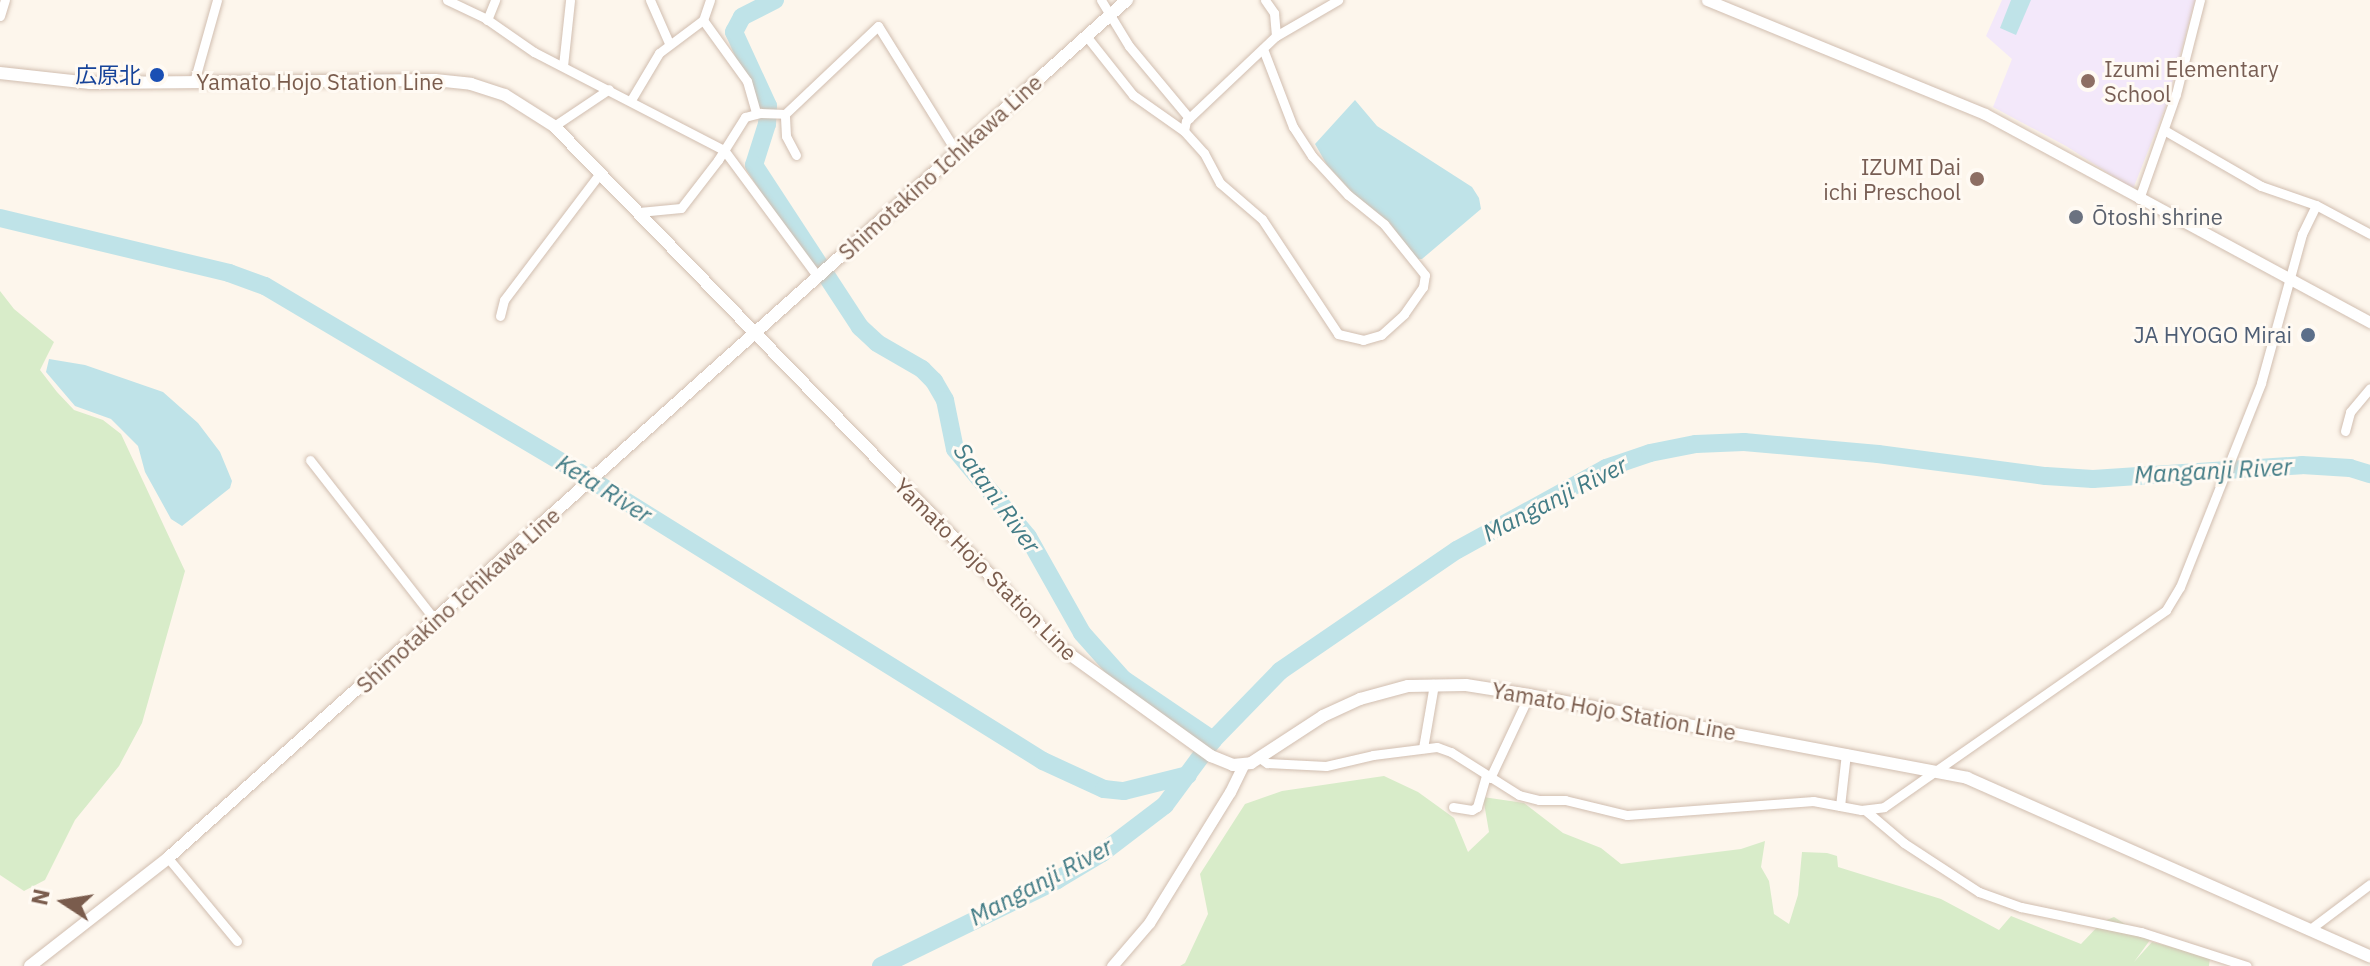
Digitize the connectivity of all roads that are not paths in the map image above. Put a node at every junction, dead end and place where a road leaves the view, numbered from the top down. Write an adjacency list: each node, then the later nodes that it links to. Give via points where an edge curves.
1 (5, 0): 14 (street)
2 (217, 0): 24 (street)
3 (447, 0): 16 (street)
4 (495, 0): 16 (street)
5 (570, 0): 22 (street)
6 (650, 0): 20 (street)
7 (710, 0): 17 (street)
8 (1101, 0): 15 (street)
9 (1127, 0): 15 (main road, Shimotakino Ichikawa Line)
10 (1265, 0): 18 (street, via 1274,13)
11 (1338, 0): 18 (street)
12 (1707, 0): 37 (street, via 1985,114)
13 (2200, 0): 31 (street)
14 (0, 16)
15 (1109, 17): 19 (main road, Shimotakino Ichikawa Line); 29 (street)
16 (487, 20): 22 (street)
17 (703, 20): 20 (street); 27 (street, via 747,81)
18 (1276, 36): 21 (street)
19 (1087, 37): 32 (street, via 1133,95); 34 (main road, Shimotakino Ichikawa Line)
20 (669, 43): 26 (street)
21 (1263, 49): 29 (street); 32 (street, via 1293,127 1312,156 1384,224 1425,275 1404,314 1372,338 1338,334 1262,219 1220,183)
22 (563, 66): 25 (street)
23 (0, 73): 24 (main road, Yamato Hojo Station Line, via 90,83)
24 (194, 82): 30 (main road, Yamato Hojo Station Line, via 471,84 505,95)
25 (609, 89): 26 (street); 30 (street)
26 (631, 100): 33 (street)
27 (756, 113): 28 (street); 33 (street, via 745,117)
28 (785, 114): 34 (street, via 878,26); 35 (street, via 786,136)
29 (1189, 118): 32 (street)
30 (554, 126): 36 (main road, Yamato Hojo Station Line)
31 (2164, 130): 37 (street); 38 (street, via 2261,186)
32 (1184, 131)
33 (724, 150): 39 (street, via 681,208); 41 (street)
34 (957, 153): 41 (main road, Shimotakino Ichikawa Line)
35 (796, 155)
36 (600, 173): 39 (main road, Yamato Hojo Station Line); 43 (street, via 504,300)
37 (2139, 199): 42 (street)
38 (2316, 205): 40 (street); 42 (street)
39 (639, 212): 45 (main road, Yamato Hojo Station Line)
40 (2370, 234)
41 (823, 273): 45 (main road, Shimotakino Ichikawa Line)
42 (2290, 280): 44 (street); 56 (street, via 2261,383 2180,587 2166,610)
43 (500, 316)
44 (2370, 322)
45 (756, 332): 49 (main road, Shimotakino Ichikawa Line); 55 (main road, Yamato Hojo Station Line, via 1061,648 1211,756)
46 (2370, 388): 47 (street, via 2350,412)
47 (2345, 431)
48 (310, 460): 49 (street)
49 (435, 620): 61 (main road, Shimotakino Ichikawa Line)
50 (1434, 684): 51 (main road, Yamato Hojo Station Line); 52 (street); 54 (main road, Yamato Hojo Station Line, via 1360,699 1323,716)
51 (1529, 695): 53 (main road, Yamato Hojo Station Line); 57 (street)
52 (1423, 748): 54 (street, via 1326,766 1267,763); 57 (street, via 1451,752)
53 (1846, 753): 56 (main road, Yamato Hojo Station Line); 58 (street)
54 (1260, 758): 55 (main road, Yamato Hojo Station Line)
55 (1243, 765): 67 (street, via 1149,923)
56 (1937, 770): 60 (street, via 1884,807); 63 (main road, Yamato Hojo Station Line, via 1998,791)
57 (1488, 777): 58 (street, via 1519,795 1627,815 1813,801); 59 (street, via 1477,807)
58 (1840, 806): 60 (street)
59 (1453, 807)
60 (1865, 810): 68 (street, via 1904,843 1979,892 2021,907 2141,932)
61 (168, 858): 64 (street); 66 (main road, Shimotakino Ichikawa Line)
62 (2370, 884): 63 (street)
63 (2309, 930): 65 (main road, Yamato Hojo Station Line)
64 (237, 941)
65 (2370, 957)
66 (30, 966)
67 (1112, 966)
68 (2247, 966)

